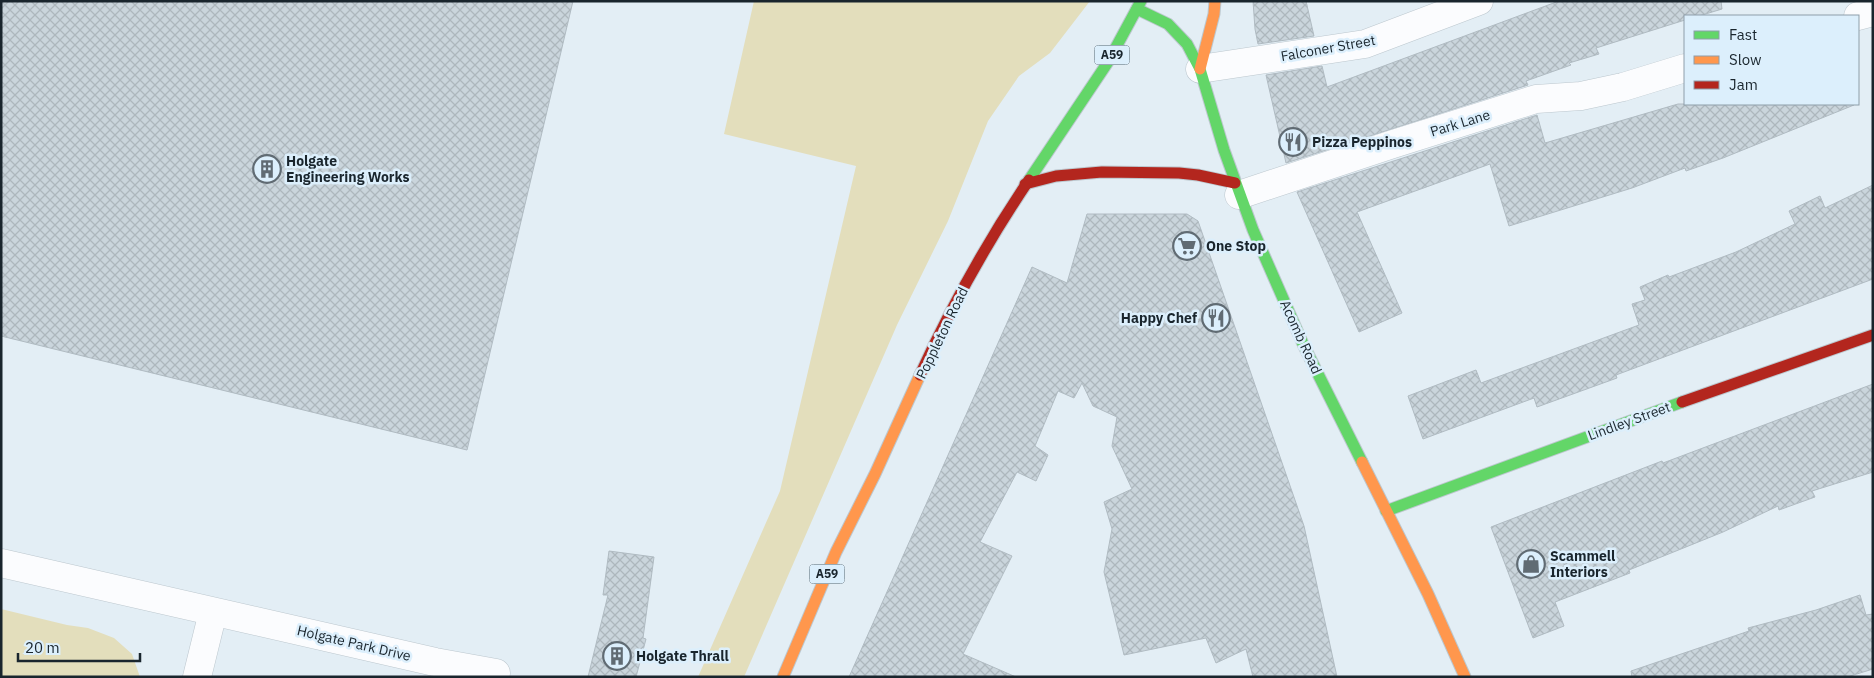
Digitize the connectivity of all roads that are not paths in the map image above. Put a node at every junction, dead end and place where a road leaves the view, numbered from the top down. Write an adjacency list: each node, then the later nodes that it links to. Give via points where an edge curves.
1 (1215, 1): 6 (main road)
2 (1479, 1): 6 (street, Falconer Street, via 1365,44)
3 (1139, 5): 6 (main road, Acomb Road, via 1168,24 1187,44); 8 (main road, Poppleton Road / A59, via 1108,62)
4 (1873, 12): 5 (street)
5 (1859, 16)
6 (1200, 68): 9 (main road, Acomb Road)
7 (1684, 68): 9 (street, Park Lane, via 1581,96 1536,99)
8 (1025, 184): 9 (main road, via 1056,176 1102,172 1179,173 1205,176); 16 (main road, Poppleton Road / A59, via 989,241 937,338 836,552)
9 (1237, 189): 11 (main road, Acomb Road, via 1303,344)
10 (1873, 335): 11 (main road, Lindley Street)
11 (1386, 510): 17 (main road, Acomb Road)
12 (1, 562): 13 (street, Holgate Park Drive)
13 (213, 612): 14 (street, Holgate Park Drive); 15 (street)
14 (496, 674)
15 (197, 677)
16 (783, 677)
17 (1465, 677)

